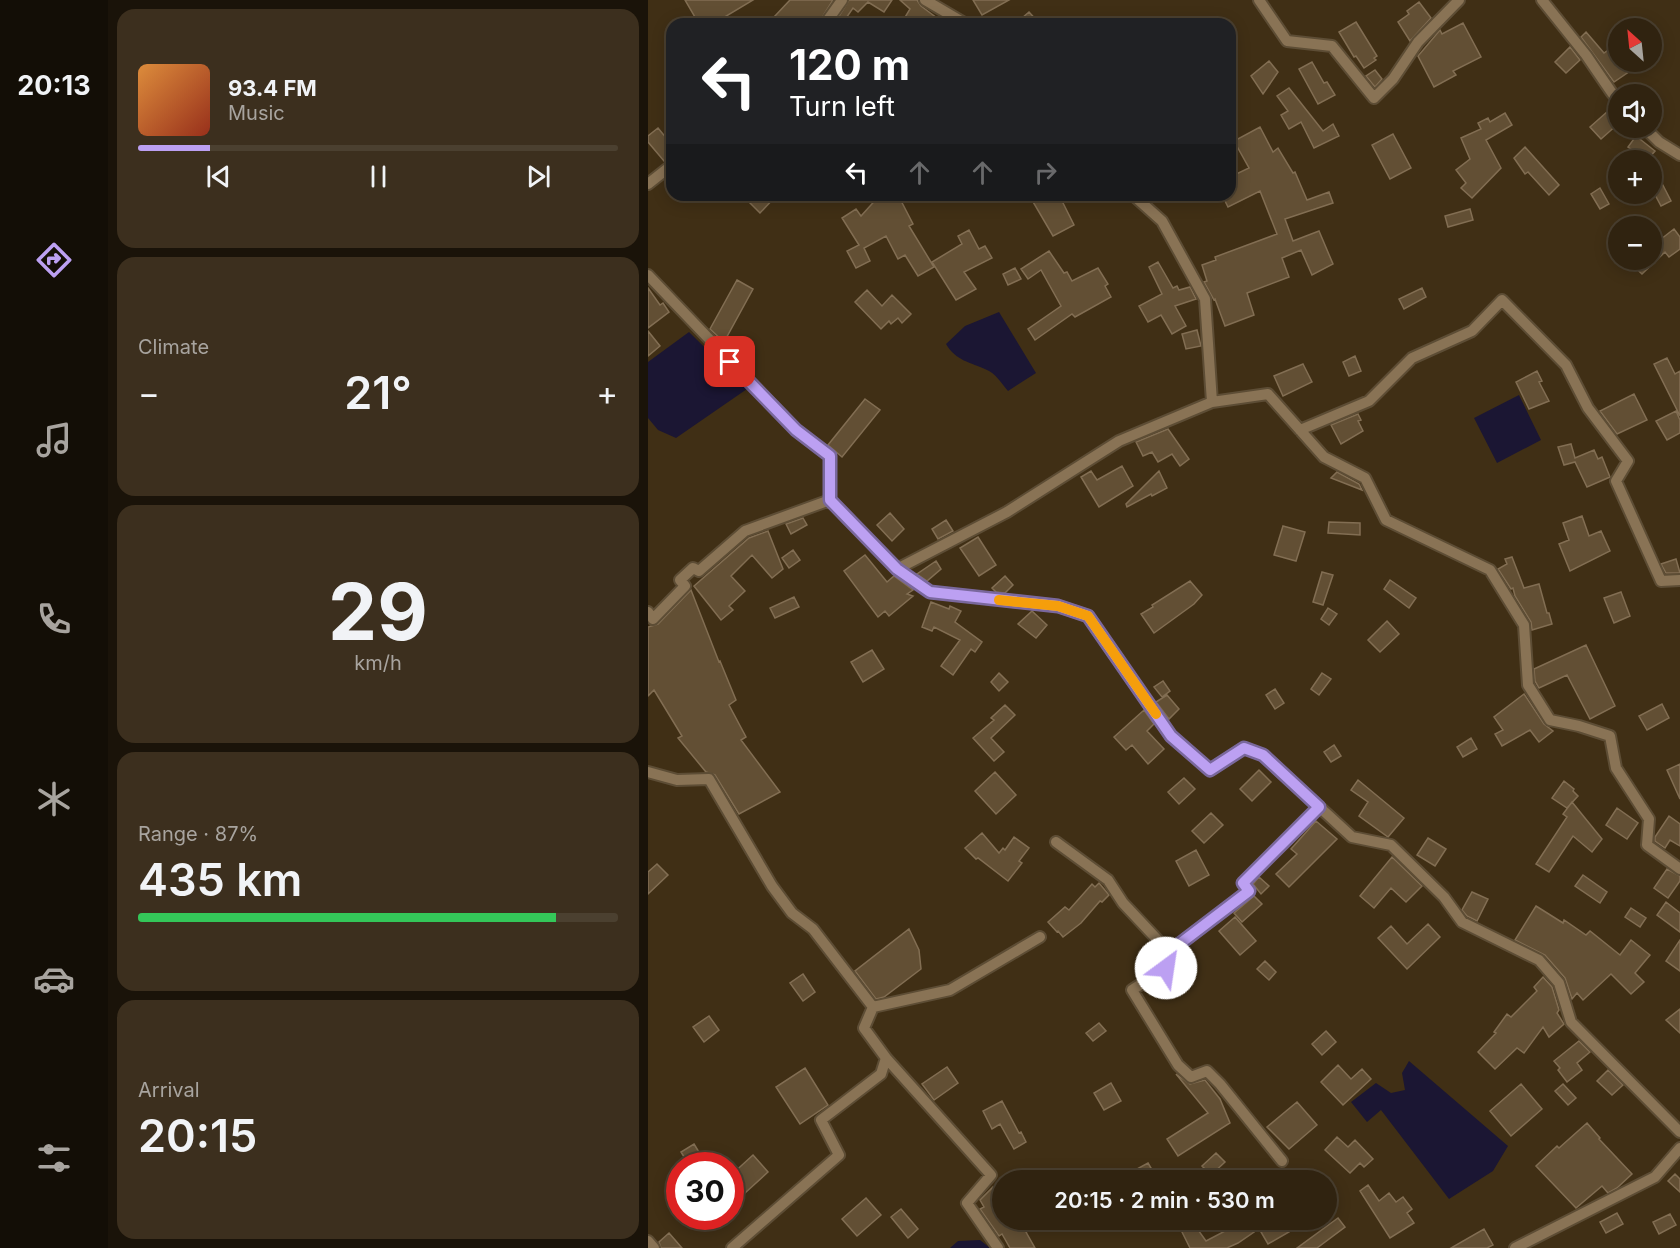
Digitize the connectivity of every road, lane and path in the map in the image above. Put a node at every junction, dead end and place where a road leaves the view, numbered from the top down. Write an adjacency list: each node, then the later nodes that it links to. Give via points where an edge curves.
1 (842, 0): 6 (street)
2 (925, 0): 7 (street)
3 (1259, 0): 4 (street, via 1287,41 1332,46 1374,98 1418,42)
4 (1460, 0)
5 (1542, 0): 8 (street)
6 (829, 18)
7 (956, 18)
8 (1608, 88)
9 (1655, 138): 10 (street)
10 (1680, 155)
11 (666, 170): 12 (street)
12 (648, 183)
13 (1140, 201): 15 (street, via 1162,221 1205,298)
14 (648, 275): 17 (street, via 796,430 830,456)
15 (1212, 402): 16 (street, via 1268,393); 18 (street, via 1119,441 1007,512)
16 (1300, 430): 19 (street, via 1368,401 1412,358 1472,331 1502,300 1566,365 1588,408 1628,461 1616,482 1661,581); 24 (street, via 1324,457 1365,478 1386,520 1490,570 1524,625 1528,685 1533,694 1550,720 1610,736 1616,768 1649,819 1647,845)
17 (830, 500): 18 (street); 20 (street, via 745,531 699,571 693,568 680,580 685,586 653,619)
18 (897, 569): 22 (street, via 930,592 1058,606 1088,616 1171,736 1210,770 1244,748 1263,755)
19 (1680, 580)
20 (648, 612)
21 (648, 772): 27 (street, via 677,780 709,779 772,886 792,912 813,930)
22 (1319, 807): 26 (street, via 1243,883 1249,891); 29 (street, via 1352,837 1391,845 1444,897 1462,922 1539,960 1559,983 1571,1022)
23 (1056, 842): 26 (street, via 1108,880 1123,903)
24 (1680, 869)
25 (1040, 937): 27 (street, via 950,990)
26 (1169, 952): 31 (street, via 1166,968 1132,990 1178,1065 1191,1077 1207,1071)
27 (873, 1007): 28 (street, via 864,1028)
28 (886, 1058): 34 (street, via 881,1074 821,1120 839,1155); 35 (street, via 991,1175 967,1203)
29 (1680, 1132)
30 (1680, 1148): 36 (street, via 1655,1177)
31 (1282, 1161)
32 (648, 1241): 33 (street)
33 (654, 1248)
34 (732, 1248)
35 (998, 1248)
36 (1515, 1248)

